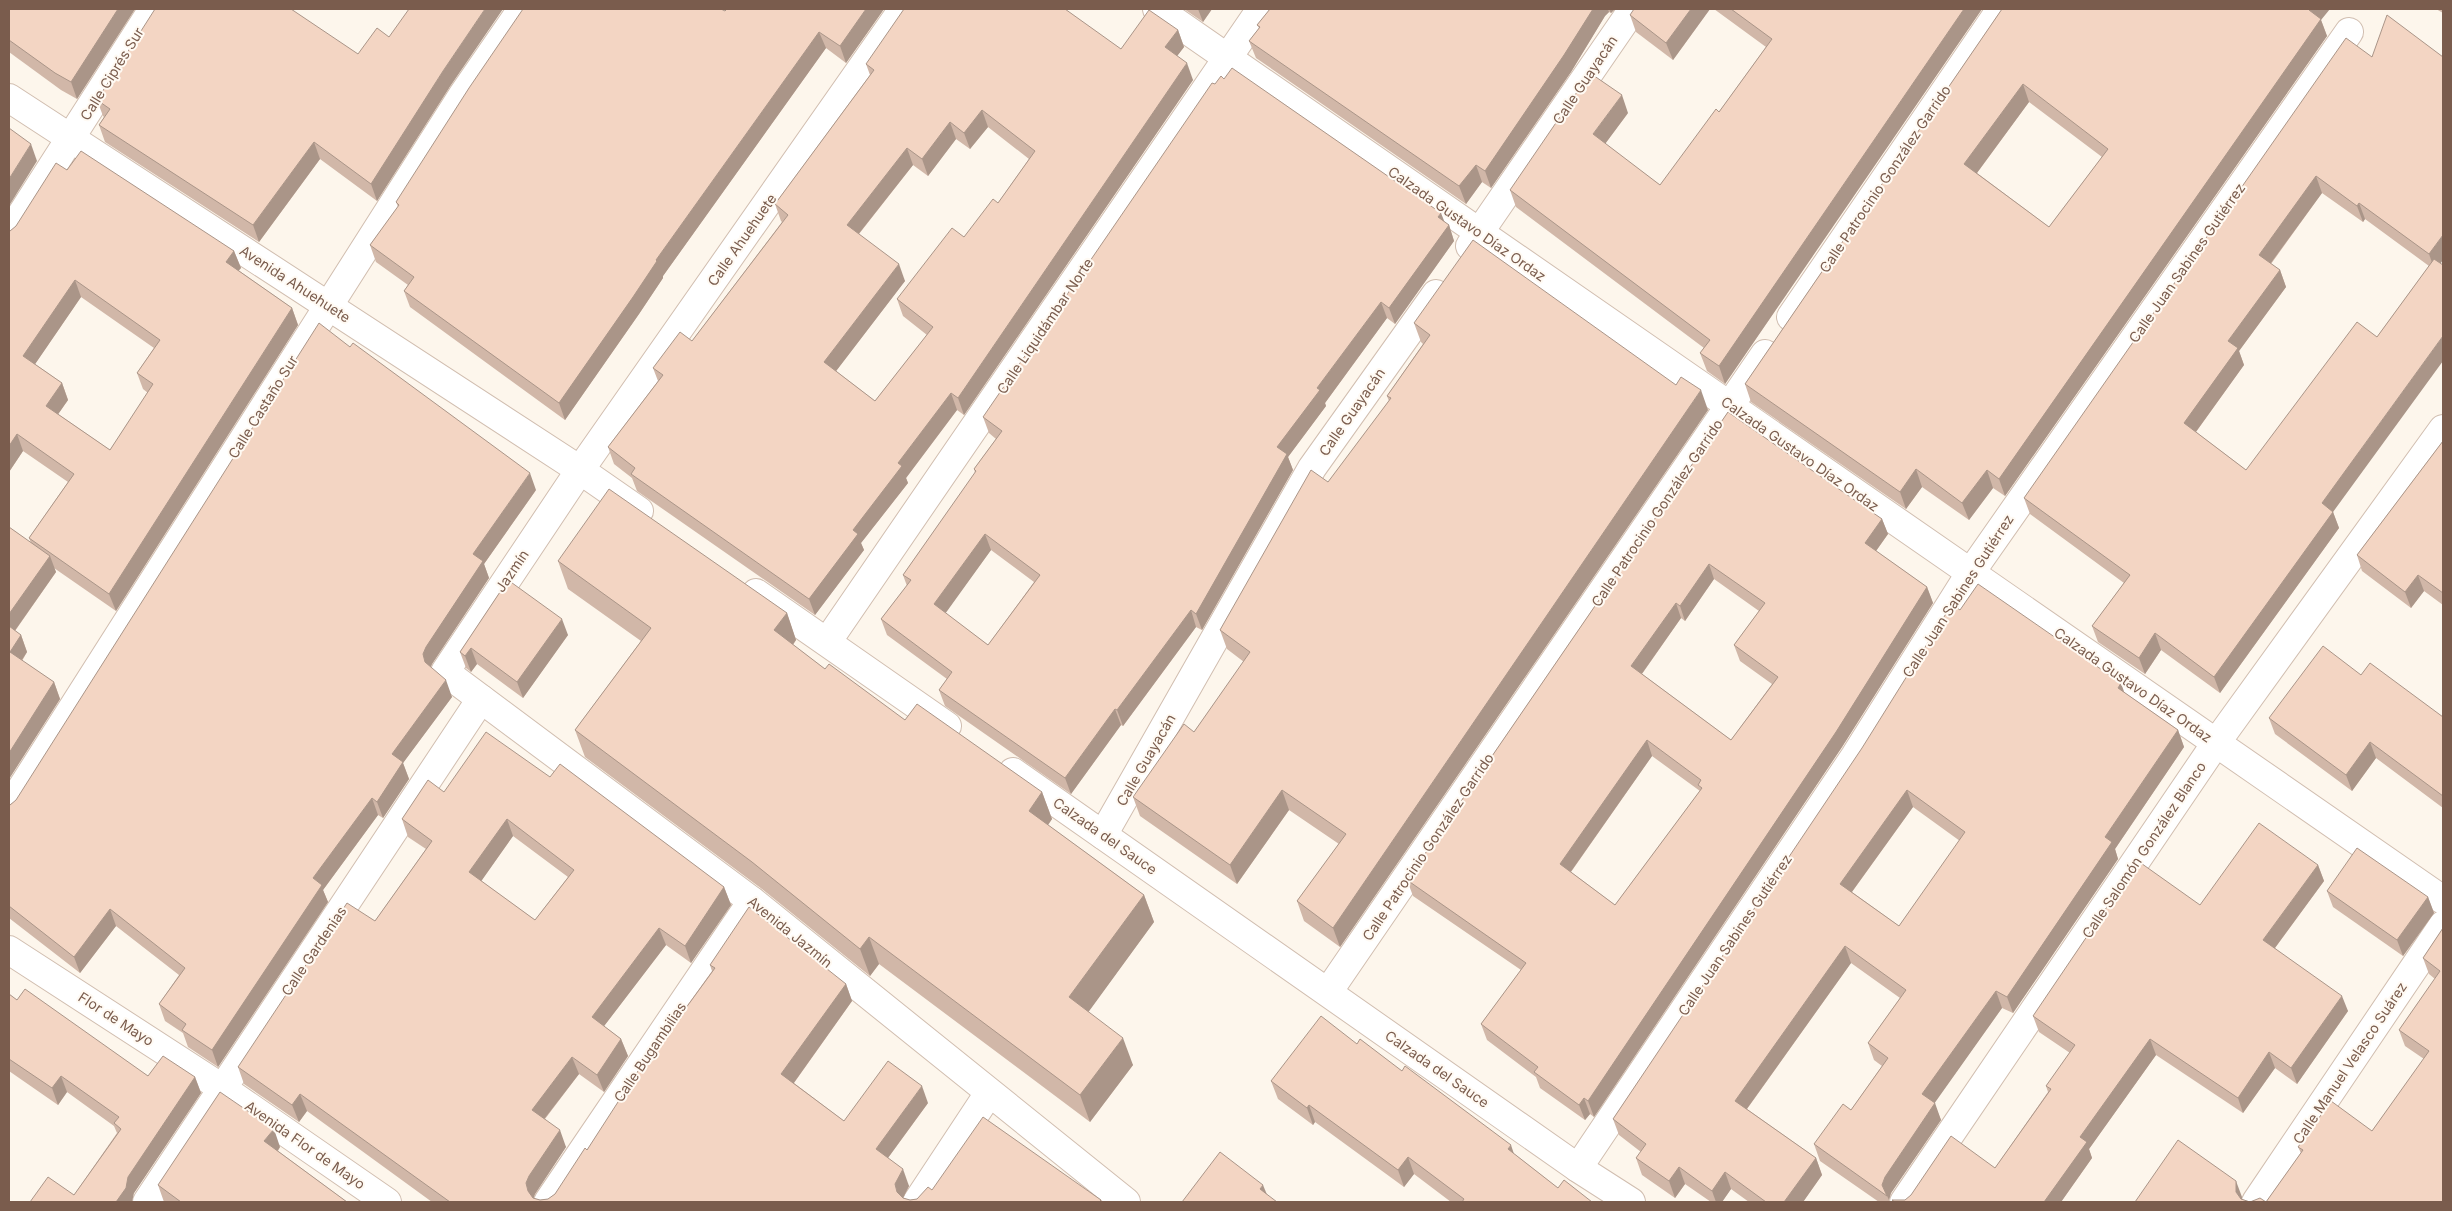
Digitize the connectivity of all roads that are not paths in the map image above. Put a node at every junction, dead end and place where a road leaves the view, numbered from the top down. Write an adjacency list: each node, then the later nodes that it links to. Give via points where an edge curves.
1 (153, 9): 11 (street, Calle Ciprés Sur)
2 (522, 9): 14 (street, Calle Castaño Sur, via 462,96)
3 (903, 9): 17 (street, Calle Ahuehuete)
4 (1157, 9): 9 (street, Calzada Gustavo Díaz Ordaz)
5 (1262, 9): 9 (street, Calle Liquidámbar Norte)
6 (1633, 9): 12 (street, Calle Guayacán)
7 (2001, 9): 15 (street, Calle Patrocinio González Garrido)
8 (2349, 32): 19 (street, Calle Juan Sabines Gutiérrez)
9 (1228, 58): 12 (street, Calzada Gustavo Díaz Ordaz); 21 (street, Calle Liquidámbar Norte)
10 (9, 98): 11 (street, Avenida Ahuehuete)
11 (71, 139): 13 (street, Calle Ciprés Sur); 14 (street, Avenida Ahuehuete)
12 (1480, 232): 15 (street, Calzada Gustavo Díaz Ordaz); 28 (street, Calle Guayacán, via 1312,468)
13 (9, 234)
14 (328, 306): 17 (street, Avenida Ahuehuete); 27 (street, Calle Castaño Sur)
15 (1730, 406): 19 (street, Calzada Gustavo Díaz Ordaz); 33 (street, Calle Patrocinio González Garrido)
16 (2443, 429): 25 (street, Calle Salomón González Blanco)
17 (580, 470): 18 (street); 22 (street, Jazmín)
18 (660, 526)
19 (1971, 572): 25 (street, Calzada Gustavo Díaz Ordaz); 36 (street, Calle Juan Sabines Gutiérrez, via 1855,756)
20 (740, 581): 21 (street)
21 (827, 642): 24 (street)
22 (445, 672): 23 (street, Avenida Jazmín)
23 (481, 699): 30 (street, Avenida Jazmín); 34 (street, Calle Gardenias)
24 (965, 738)
25 (2216, 743): 29 (street, Calzada Gustavo Díaz Ordaz); 43 (street, Calle Salomón González Blanco)
26 (990, 755): 28 (street, Calzada del Sauce)
27 (9, 808)
28 (1103, 835): 33 (street, Calzada del Sauce)
29 (2443, 900)
30 (752, 901): 35 (street, Avenida Jazmín); 39 (street, Calle Bugambilias)
31 (2443, 925): 44 (street, Calle Manuel Velasco Suárez)
32 (9, 950): 34 (street, Flor de Mayo)
33 (1328, 992): 36 (street, Calzada del Sauce)
34 (222, 1088): 37 (street, Calle Gardenias); 38 (street, Avenida Flor de Mayo)
35 (989, 1093): 40 (street); 41 (street, Avenida Jazmín)
36 (1578, 1168): 42 (street, Calzada del Sauce)
37 (147, 1202)
38 (387, 1202)
39 (548, 1202)
40 (916, 1202)
41 (1126, 1202)
42 (1631, 1202)
43 (1904, 1202)
44 (2256, 1202)

